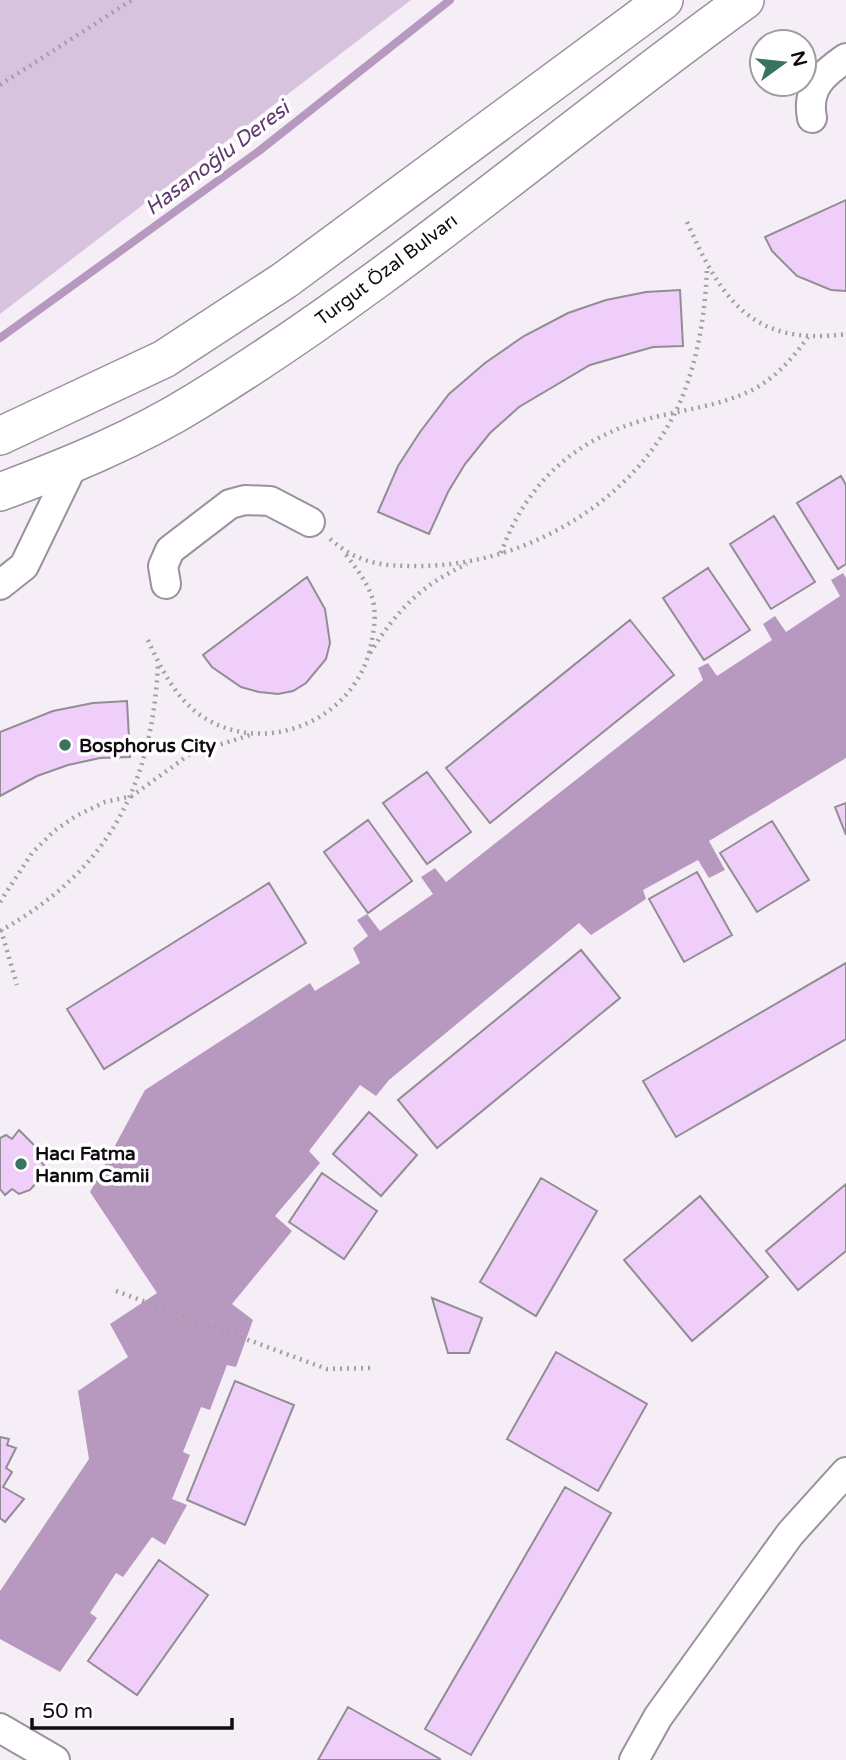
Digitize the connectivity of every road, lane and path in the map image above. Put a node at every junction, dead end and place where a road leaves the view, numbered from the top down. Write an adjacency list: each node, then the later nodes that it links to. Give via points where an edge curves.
1 (132, 0): 5 (path)
2 (664, 0): 12 (main road, via 252,302 164,359)
3 (745, 0): 13 (main road, Turgut Özal Bulvarı, via 307,329 195,403)
4 (846, 58): 6 (street, via 814,87)
5 (0, 85)
6 (811, 118)
7 (687, 222): 8 (path)
8 (708, 268): 10 (path, via 726,296 747,314 771,328); 11 (path, via 695,360)
9 (846, 334): 10 (path)
10 (808, 337): 11 (path, via 776,374 750,391)
11 (675, 412): 17 (path, via 644,460 611,493 573,522); 17 (path, via 616,429 578,450 541,481 513,520)
12 (0, 436)
13 (73, 465): 14 (main road, Turgut Özal Bulvarı); 20 (street, via 24,566)
14 (0, 492)
15 (310, 522): 16 (path); 19 (street, via 270,500 230,504 170,550 163,566)
16 (341, 549): 18 (path, via 367,564); 22 (path, via 363,577 373,600 374,630)
17 (501, 553): 18 (path)
18 (471, 562): 22 (path, via 436,579 414,597 394,617)
19 (166, 584)
20 (0, 585)
21 (148, 640): 23 (path)
22 (368, 657): 24 (path, via 354,687 334,708 281,733)
23 (158, 663): 24 (path, via 180,697 203,717); 25 (path, via 151,734)
24 (251, 735): 25 (path, via 190,754)
25 (132, 796): 26 (path, via 105,802 54,831 32,853); 27 (path, via 104,843 73,877 54,896)
26 (0, 902)
27 (0, 930): 28 (path)
28 (17, 985)
29 (116, 1291): 30 (path, via 327,1368)
30 (373, 1368)
31 (846, 1472): 34 (street, via 790,1534 658,1717)
32 (0, 1728): 33 (street)
33 (55, 1760)
34 (634, 1760)

